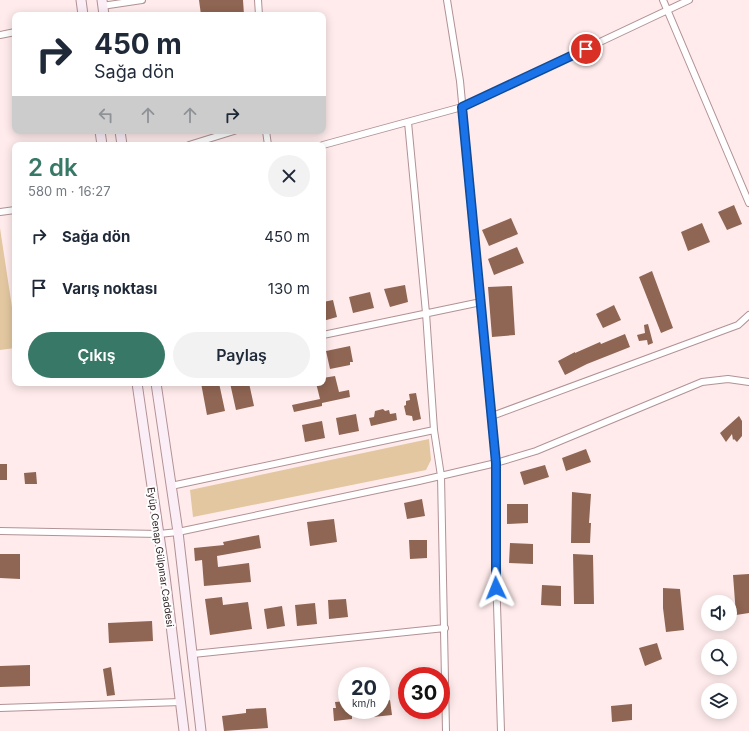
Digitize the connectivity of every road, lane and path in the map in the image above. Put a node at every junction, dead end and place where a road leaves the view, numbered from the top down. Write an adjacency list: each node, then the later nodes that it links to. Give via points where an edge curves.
1 (81, 0): 9 (main road)
2 (142, 0): 7 (street)
3 (258, 0): 10 (street)
4 (447, 0): 13 (street)
5 (664, 0): 8 (street)
6 (689, 0): 8 (street)
7 (103, 7)
8 (668, 11): 13 (street); 18 (street)
9 (83, 12)
10 (259, 12)
11 (12, 33): 12 (street)
12 (0, 35)
13 (462, 107): 14 (street); 21 (street)
14 (408, 122): 17 (street); 22 (street)
15 (224, 134): 16 (street)
16 (199, 142)
17 (326, 144)
18 (749, 203)
19 (12, 210): 20 (street)
20 (0, 212)
21 (481, 302): 22 (street); 28 (street)
22 (426, 314): 24 (street); 29 (street)
23 (749, 315): 28 (street, via 738,325)
24 (326, 335)
25 (749, 382): 30 (street, via 728,379 702,382 536,451)
26 (137, 386): 35 (main road, Eyüp Cenap Gülpınar Caddesi)
27 (156, 386): 32 (main road)
28 (492, 416): 30 (street)
29 (434, 430): 31 (street); 32 (street)
30 (496, 463): 31 (street); 43 (street, via 496,573)
31 (441, 476): 34 (street); 36 (street)
32 (172, 486): 34 (main road)
33 (0, 531): 35 (street)
34 (178, 532): 35 (street); 37 (main road)
35 (158, 534): 38 (main road, Eyüp Cenap Gülpınar Caddesi)
36 (445, 628): 37 (street); 42 (street)
37 (193, 654): 41 (main road)
38 (181, 702): 39 (street); 40 (main road, Eyüp Cenap Gülpınar Caddesi)
39 (0, 708)
40 (184, 731)
41 (202, 731)
42 (446, 731)
43 (501, 731)

